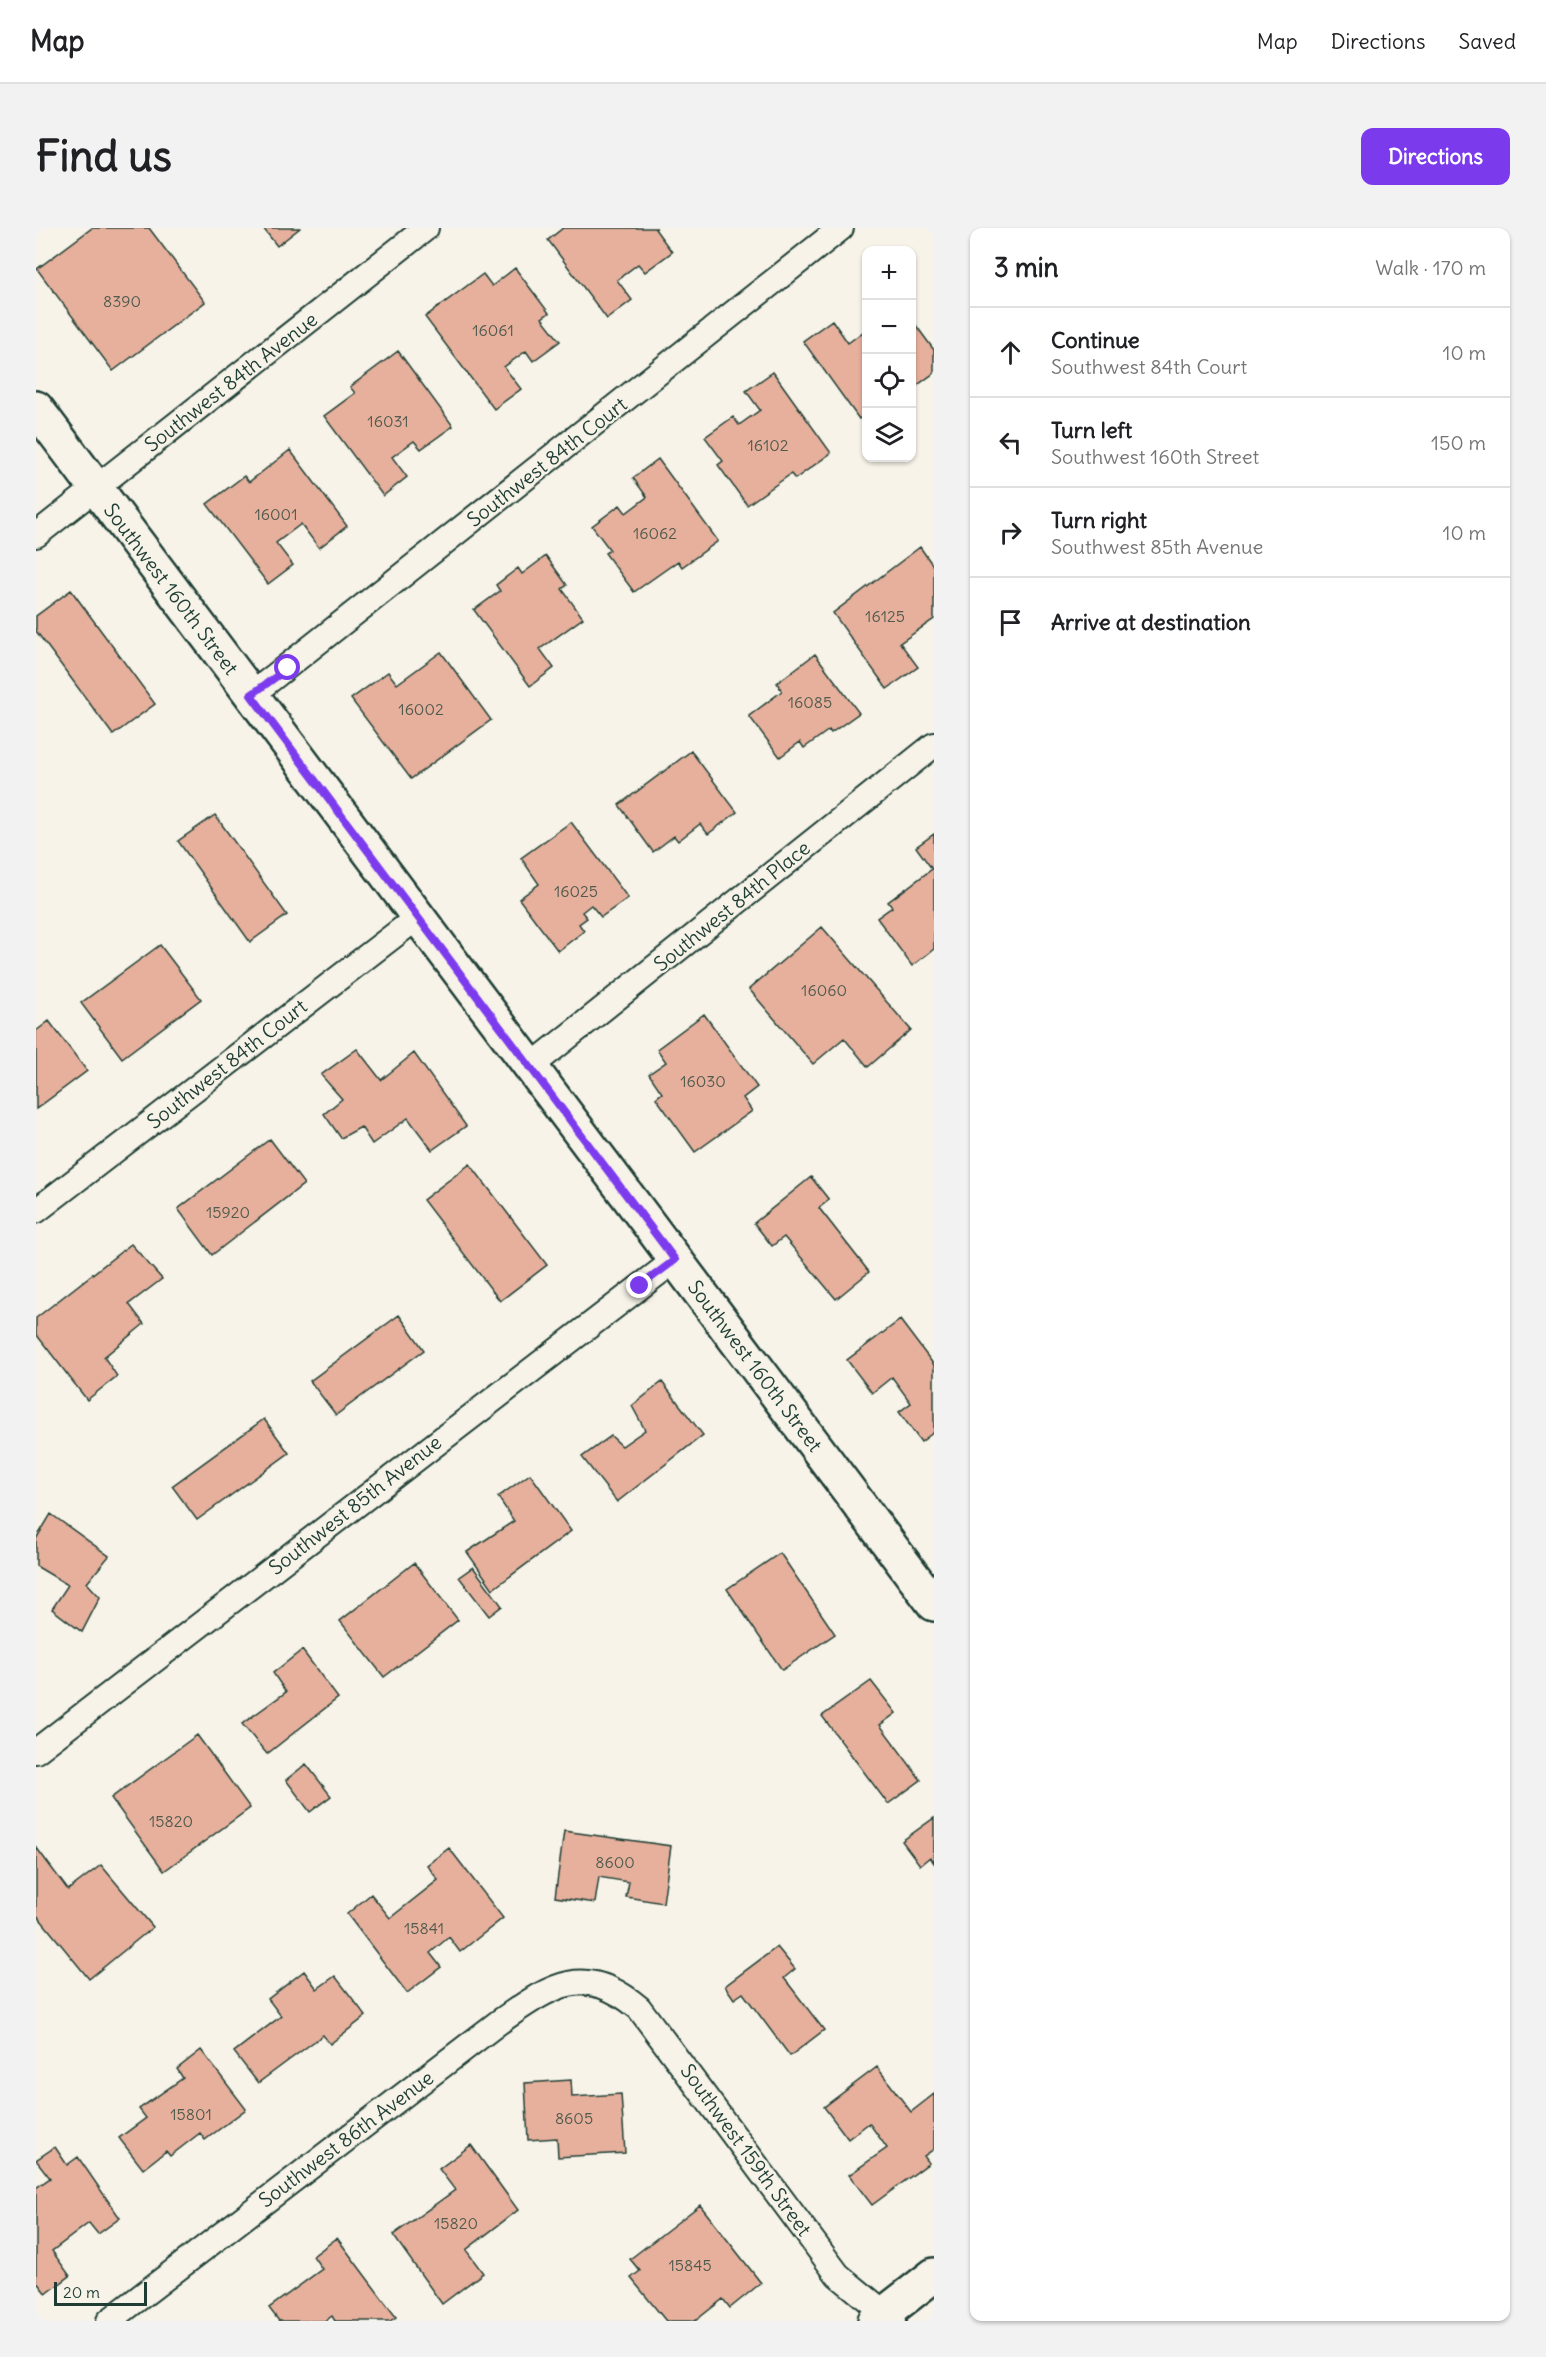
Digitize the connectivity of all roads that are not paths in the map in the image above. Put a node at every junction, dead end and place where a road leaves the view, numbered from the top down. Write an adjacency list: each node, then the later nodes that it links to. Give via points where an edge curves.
1 (426, 228): 4 (street, Southwest 84th Avenue)
2 (841, 228): 6 (street, Southwest 84th Court)
3 (36, 408): 4 (street, Southwest 160th Street)
4 (96, 488): 5 (street, Southwest 84th Avenue); 6 (street, Southwest 160th Street)
5 (36, 535)
6 (251, 695): 8 (street, Southwest 160th Street)
7 (934, 745): 9 (street, Southwest 84th Place)
8 (418, 917): 9 (street, Southwest 160th Street); 10 (street, Southwest 84th Court)
9 (530, 1067): 11 (street, Southwest 160th Street)
10 (36, 1211)
11 (675, 1260): 12 (street, Southwest 160th Street); 13 (street, Southwest 85th Avenue)
12 (934, 1604)
13 (36, 1751)
14 (595, 1984): 16 (street, Southwest 159th Street, via 612,1989 639,2008 838,2275); 17 (street, Southwest 86th Avenue, via 553,1987 508,2016)
15 (934, 2276): 16 (street)
16 (885, 2319)
17 (109, 2321)

